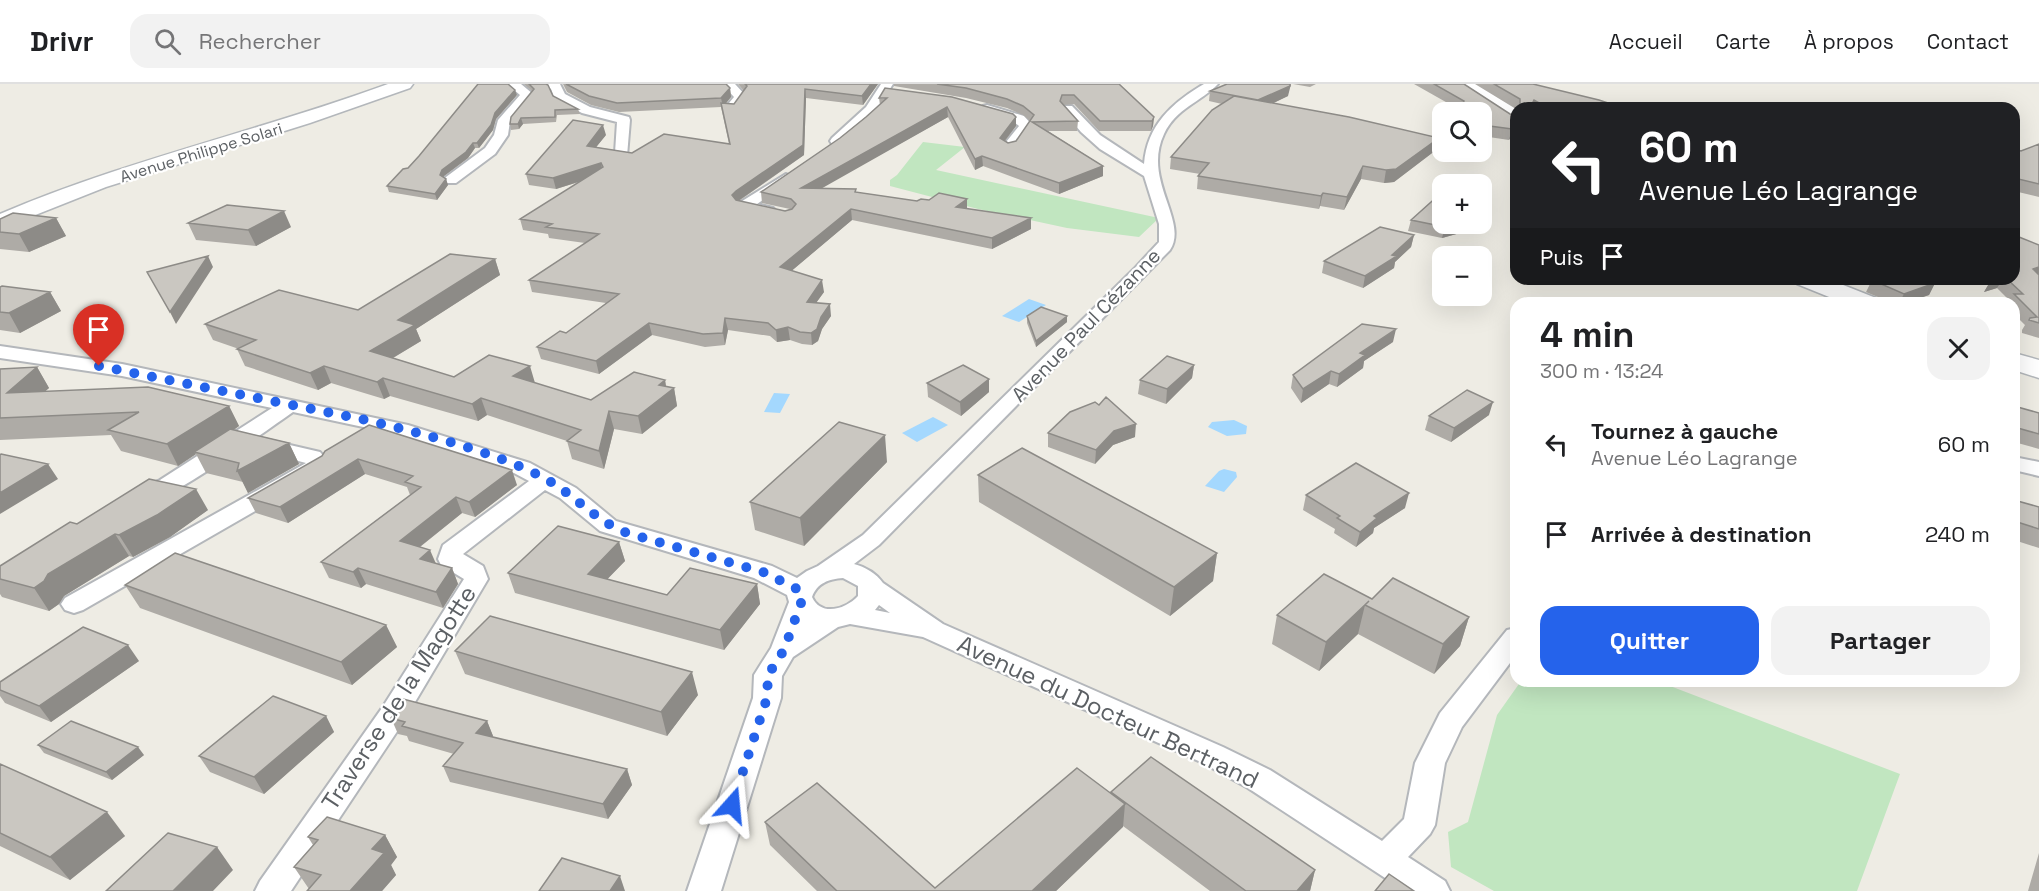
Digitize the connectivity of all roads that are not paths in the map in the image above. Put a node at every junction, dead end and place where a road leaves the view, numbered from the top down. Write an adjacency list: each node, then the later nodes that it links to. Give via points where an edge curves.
1 (404, 84): 21 (main road, Avenue Philippe Solari, via 339,109 89,187)
2 (513, 84): 19 (street, via 527,94 504,120 501,135 490,151)
3 (550, 84): 16 (street, via 557,87 559,96 586,110 624,120)
4 (728, 84): 11 (street, via 741,97)
5 (1212, 84): 18 (street, Avenue Paul Cézanne, via 1172,112 1150,151)
6 (1459, 84): 13 (main road)
7 (1471, 84): 10 (main road)
8 (888, 89): 15 (street, via 860,122)
9 (973, 105): 14 (street, via 1019,119 1026,125)
10 (1510, 107)
11 (730, 109)
12 (1068, 109): 18 (street, via 1087,133)
13 (1510, 116)
14 (1009, 147)
15 (827, 148)
16 (622, 153)
17 (797, 170): 20 (street, via 744,206)
18 (1150, 173): 37 (street, Avenue Paul Cézanne, via 1168,226 1167,241 1140,273)
19 (451, 180)
20 (787, 215)
21 (0, 222)
22 (1801, 285): 24 (main road)
23 (1821, 285): 25 (main road)
24 (1830, 297)
25 (1852, 297)
26 (0, 352): 31 (street, Avenue du Docteur Bertrand, via 52,358)
27 (2020, 354): 28 (main road)
28 (2039, 360)
29 (2020, 363): 30 (main road)
30 (2039, 369)
31 (290, 405): 32 (street); 35 (street, Avenue du Docteur Bertrand, via 401,429)
32 (239, 439): 36 (street, via 168,485); 40 (street, via 312,457 320,465)
33 (2020, 464): 34 (street)
34 (2039, 469)
35 (545, 479): 39 (street, Avenue du Docteur Bertrand, via 608,526); 46 (street, Traverse de la Magotte, via 452,551 450,559 474,573 477,579 392,716)
36 (126, 505)
37 (871, 540): 38 (street, via 865,556); 39 (street, Avenue Paul Cézanne)
38 (869, 583): 39 (street, Avenue du Docteur Bertrand, via 850,571); 41 (street, via 868,603); 42 (street, Avenue du Docteur Bertrand)
39 (810, 586): 41 (street, Avenue du Docteur Bertrand, via 812,615); 44 (street)
40 (74, 604)
41 (842, 617): 42 (street, Avenue du Docteur Bertrand); 44 (street)
42 (934, 631): 45 (street, Avenue du Docteur Bertrand, via 1214,755)
43 (1510, 645): 45 (street, via 1450,722 1430,763 1419,825)
44 (784, 650): 47 (street, via 768,675 767,698)
45 (1385, 859): 48 (street, Avenue du Docteur Bertrand)
46 (272, 891)
47 (704, 891)
48 (1433, 891)

